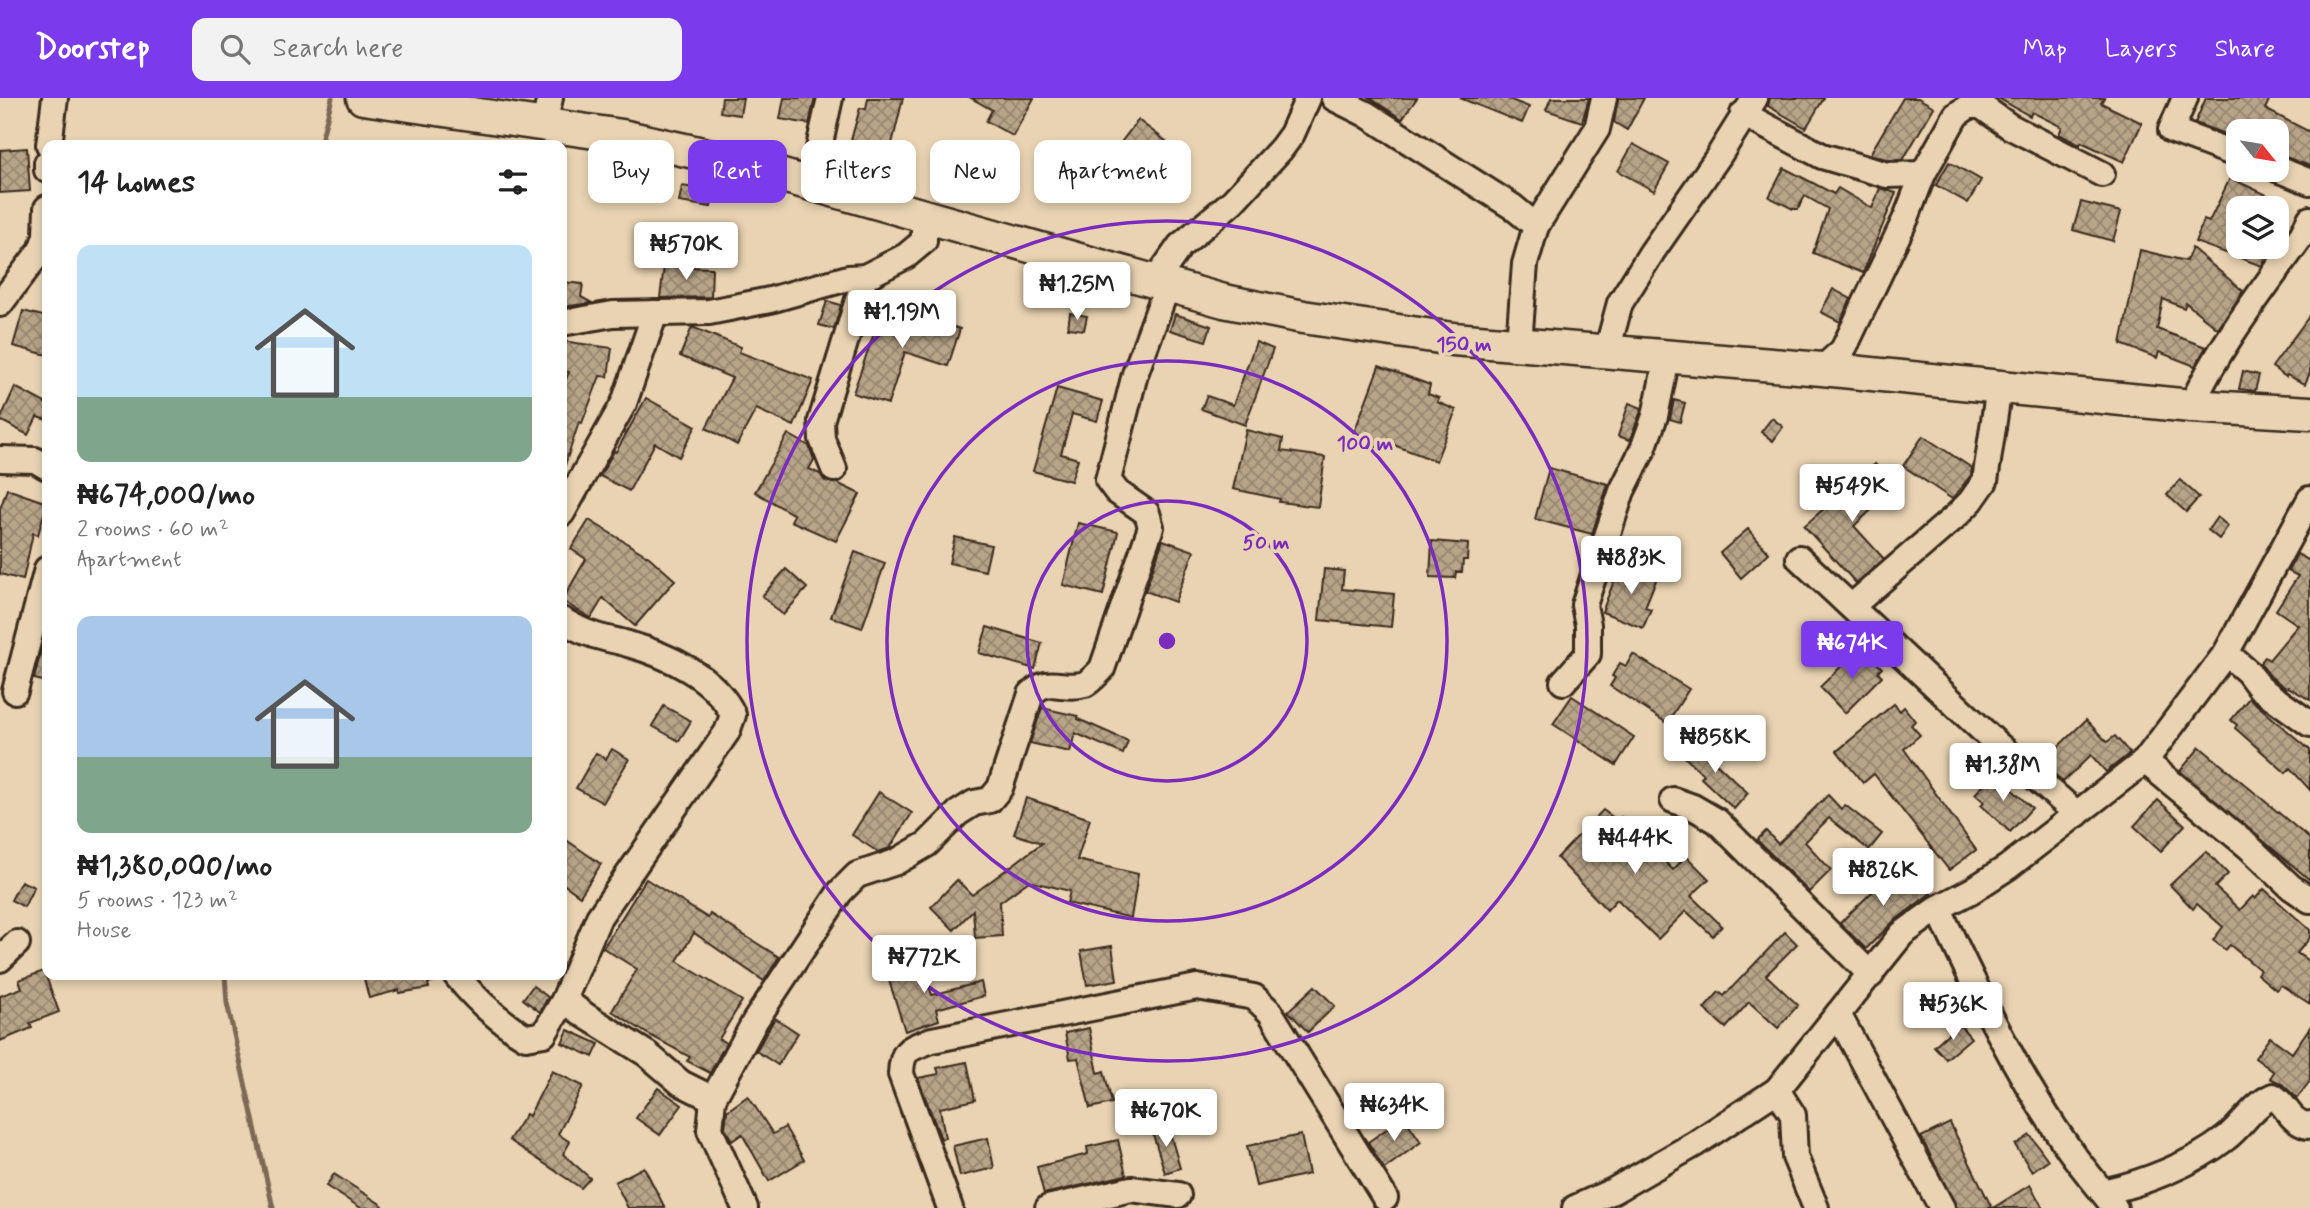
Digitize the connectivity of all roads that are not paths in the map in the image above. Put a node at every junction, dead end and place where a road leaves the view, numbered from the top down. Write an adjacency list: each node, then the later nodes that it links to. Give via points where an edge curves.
1 (55, 98): 10 (street)
2 (363, 98): 9 (main road)
3 (831, 98): 11 (street)
4 (1308, 98): 24 (street, via 1281,149 1233,201 1180,246)
5 (1334, 98): 21 (street, via 1513,207)
6 (1604, 98): 21 (street, via 1597,129)
7 (2185, 98): 12 (street, via 2171,130)
8 (1749, 106): 14 (street, via 1822,156 1887,174); 29 (street, via 1620,303)
9 (547, 111): 16 (main road, via 622,136)
10 (50, 140)
11 (821, 140)
12 (2226, 151)
13 (2289, 173): 17 (street)
14 (1923, 174): 15 (street, via 1956,116 1969,106 1982,106 2009,126); 31 (street, via 1843,350)
15 (2102, 174)
16 (801, 181)
17 (2310, 181)
18 (874, 203): 19 (main road)
19 (924, 218): 23 (street, via 923,241 906,256); 24 (main road)
20 (2310, 219): 33 (street, via 2225,344)
21 (1536, 226): 28 (street, via 1525,264)
22 (42, 247): 25 (street)
23 (865, 276): 26 (street, via 709,312); 37 (street, via 821,421 822,439)
24 (1162, 282): 28 (main road, via 1303,317 1453,340); 58 (street, via 1108,480 1147,513 1151,527 1102,669 1087,683 1040,685 1031,694 1000,788 990,800 958,813 927,844 896,862 858,874 840,892 755,1021)
25 (0, 304)
26 (655, 313): 27 (street); 39 (street, via 624,403)
27 (567, 322)
28 (1520, 344): 29 (main road)
29 (1607, 351): 30 (main road)
30 (1667, 358): 31 (main road); 45 (street, via 1655,416 1622,491 1584,605 1588,654)
31 (1822, 369): 32 (main road)
32 (1999, 387): 33 (main road); 42 (street, via 1985,481 1956,516)
33 (2191, 406): 34 (main road)
34 (2310, 412)
35 (0, 459): 36 (street)
36 (42, 464)
37 (834, 469)
38 (2310, 499): 44 (street)
39 (567, 504)
40 (1799, 558): 42 (street)
41 (42, 588): 46 (street)
42 (1852, 606): 50 (street)
43 (567, 622): 55 (street, via 675,661 727,701 733,715 727,732 599,917)
44 (2226, 653): 47 (street, via 2260,688); 48 (street)
45 (1563, 682)
46 (15, 691)
47 (2310, 724)
48 (2145, 761): 50 (street); 51 (street)
49 (1673, 800): 53 (street, via 1717,821)
50 (2077, 814): 52 (street, via 2008,867)
51 (2310, 900)
52 (1938, 908): 53 (street, via 1902,934); 63 (street, via 1999,1032 2069,1149)
53 (1871, 975): 56 (street)
54 (460, 980): 55 (street, via 508,1027 526,1037 544,1034)
55 (564, 1000): 58 (street, via 647,1054 681,1083)
56 (1838, 1014): 57 (street); 69 (street)
57 (1777, 1090): 62 (street); 68 (street, via 1793,1115 1795,1157)
58 (713, 1099): 64 (street, via 710,1130)
59 (2310, 1124): 63 (street, via 2291,1119 2273,1096 2264,1099 2211,1150)
60 (1178, 1195): 66 (street, via 1131,1189)
61 (1385, 1198): 65 (street, via 1270,1012 1254,997 1197,986 932,1040 908,1049 901,1058 901,1074)
62 (1616, 1199): 67 (street)
63 (2109, 1200)
64 (745, 1208)
65 (950, 1208)
66 (1048, 1208)
67 (1575, 1208)
68 (1816, 1208)
69 (1942, 1208)

